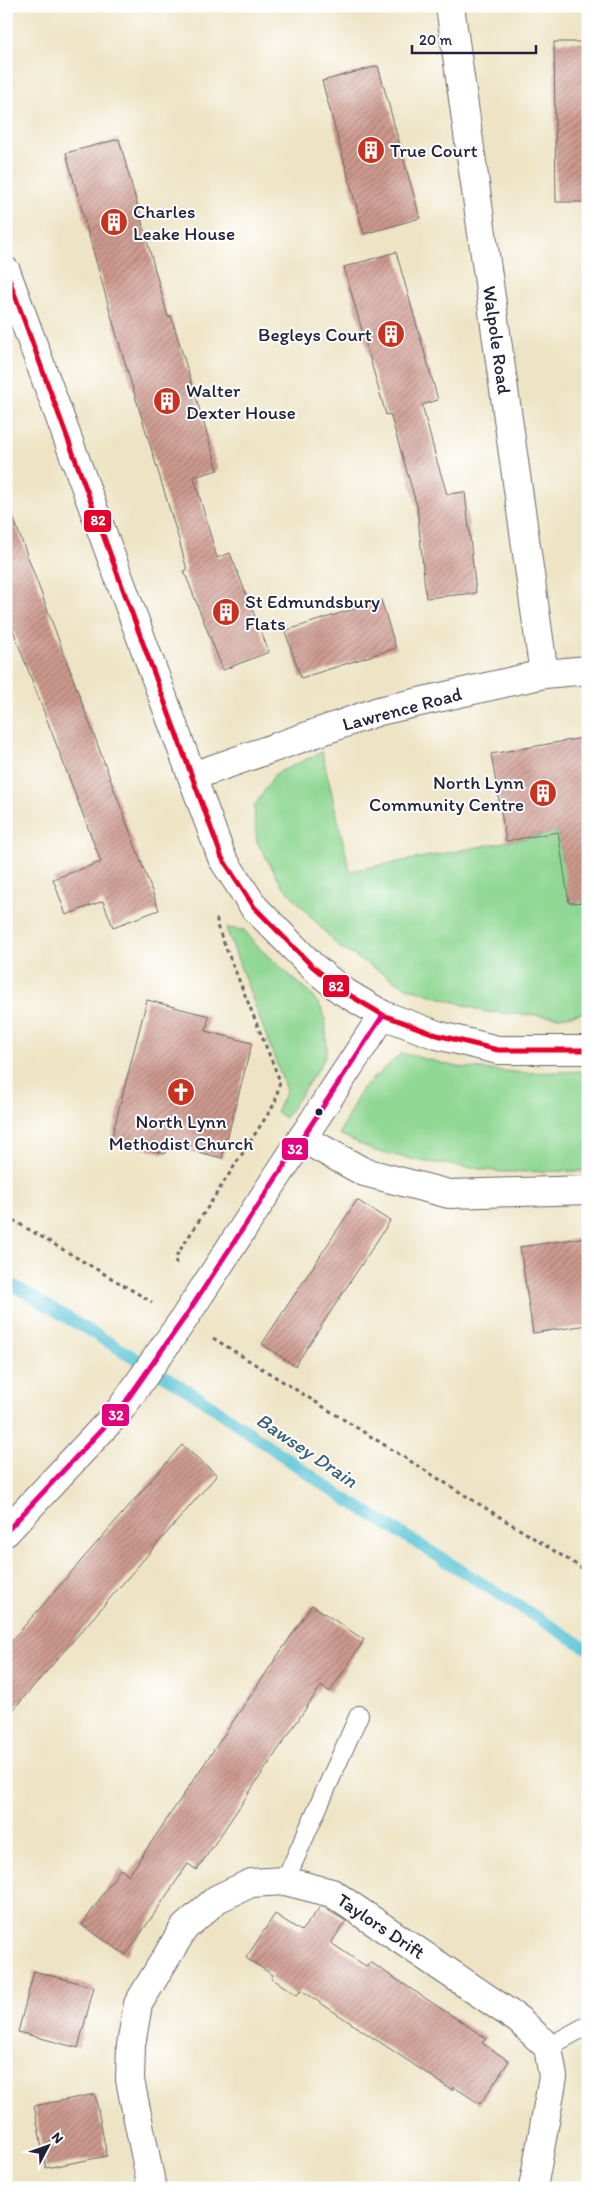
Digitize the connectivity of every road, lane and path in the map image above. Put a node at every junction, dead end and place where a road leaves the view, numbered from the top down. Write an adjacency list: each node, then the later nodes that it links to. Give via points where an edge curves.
1 (450, 6): 4 (street, Walpole Road)
2 (6, 271): 5 (street)
3 (588, 670): 4 (street, Lawrence Road)
4 (544, 674): 5 (street, Lawrence Road, via 379,711)
5 (193, 776): 7 (street, via 222,858 254,907 312,966 341,990)
6 (218, 916): 12 (path, via 217,926 280,1081 276,1103 175,1258)
7 (383, 1015): 8 (street, via 437,1035 498,1050); 9 (street)
8 (588, 1050)
9 (302, 1138): 10 (street, via 364,1172 449,1194); 12 (street)
10 (588, 1190)
11 (6, 1216): 12 (path)
12 (183, 1320): 13 (street, via 120,1410); 14 (path)
13 (6, 1532)
14 (588, 1572)
15 (359, 1715): 16 (lane)
16 (285, 1881): 18 (street, Taylors Drift, via 332,1893 519,2020); 19 (street, Taylors Drift, via 251,1883 217,1899 184,1928 138,2004 130,2045 130,2080)
17 (588, 2025): 18 (lane)
18 (548, 2048): 20 (street, via 553,2077)
19 (152, 2188)
20 (533, 2188)

